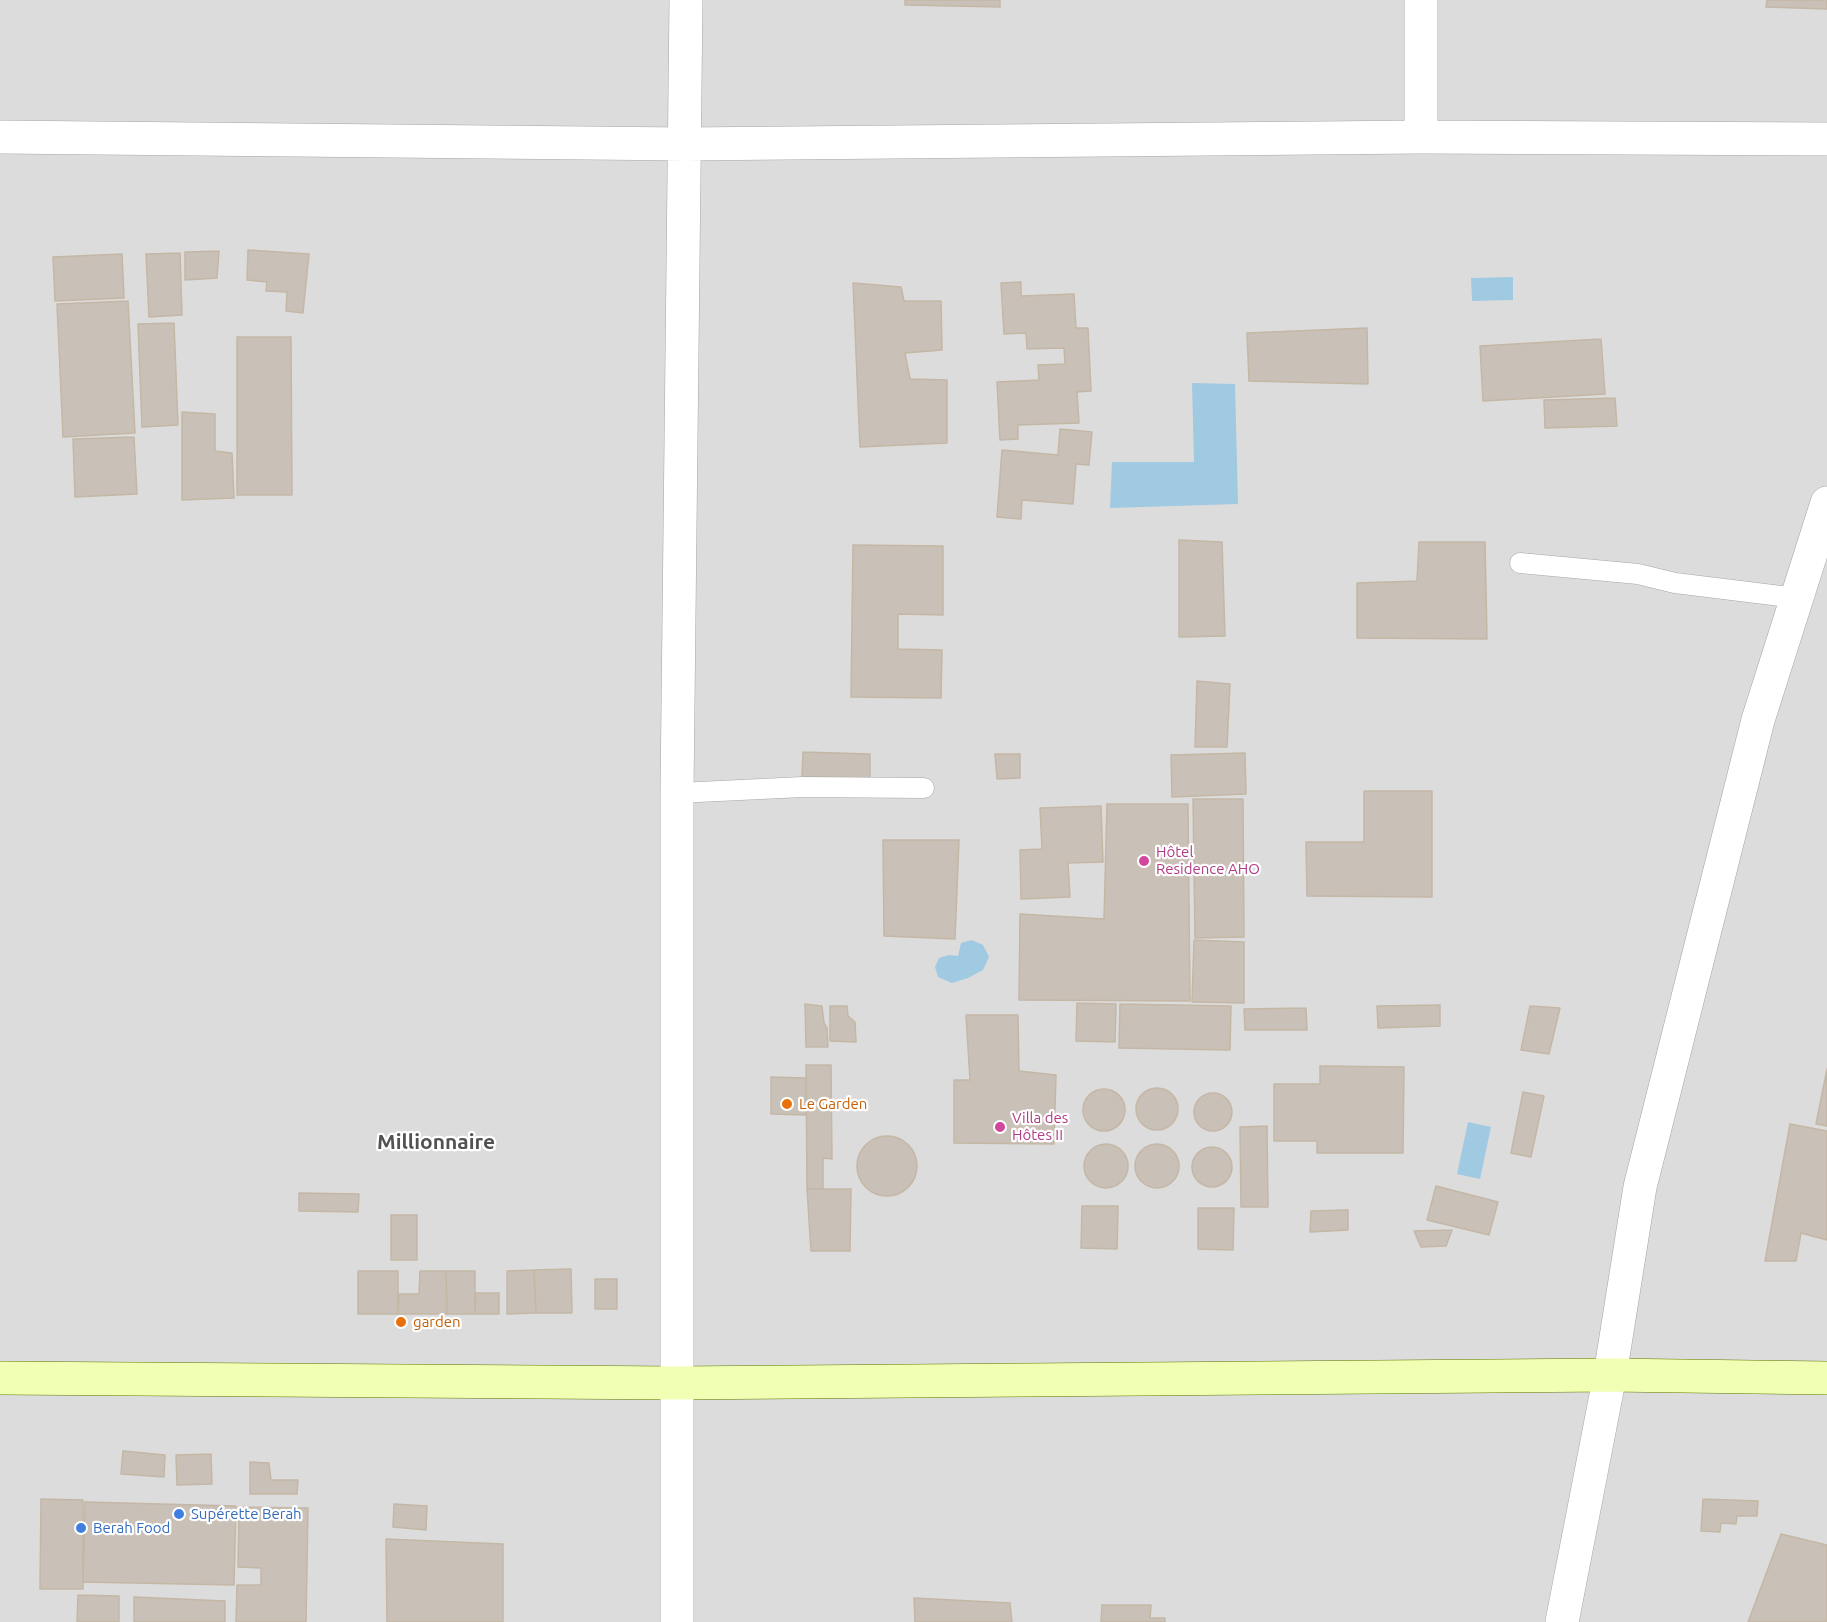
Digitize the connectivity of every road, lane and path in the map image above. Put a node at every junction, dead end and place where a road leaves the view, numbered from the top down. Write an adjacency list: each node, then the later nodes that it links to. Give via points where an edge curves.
1 (686, 0): 6 (street)
2 (1421, 0): 4 (street)
3 (0, 137): 6 (street)
4 (1421, 137): 5 (street); 6 (street)
5 (1827, 139)
6 (685, 144): 11 (street)
7 (1827, 503): 9 (street)
8 (1520, 563): 9 (lane, via 1638,574 1675,583)
9 (1797, 598): 12 (street, via 1758,720 1640,1187)
10 (924, 788): 11 (lane, via 803,787)
11 (677, 793): 15 (street)
12 (1610, 1375): 14 (street); 15 (street); 17 (street)
13 (0, 1378): 15 (street)
14 (1827, 1378)
15 (676, 1383): 16 (street)
16 (676, 1622)
17 (1562, 1622)

